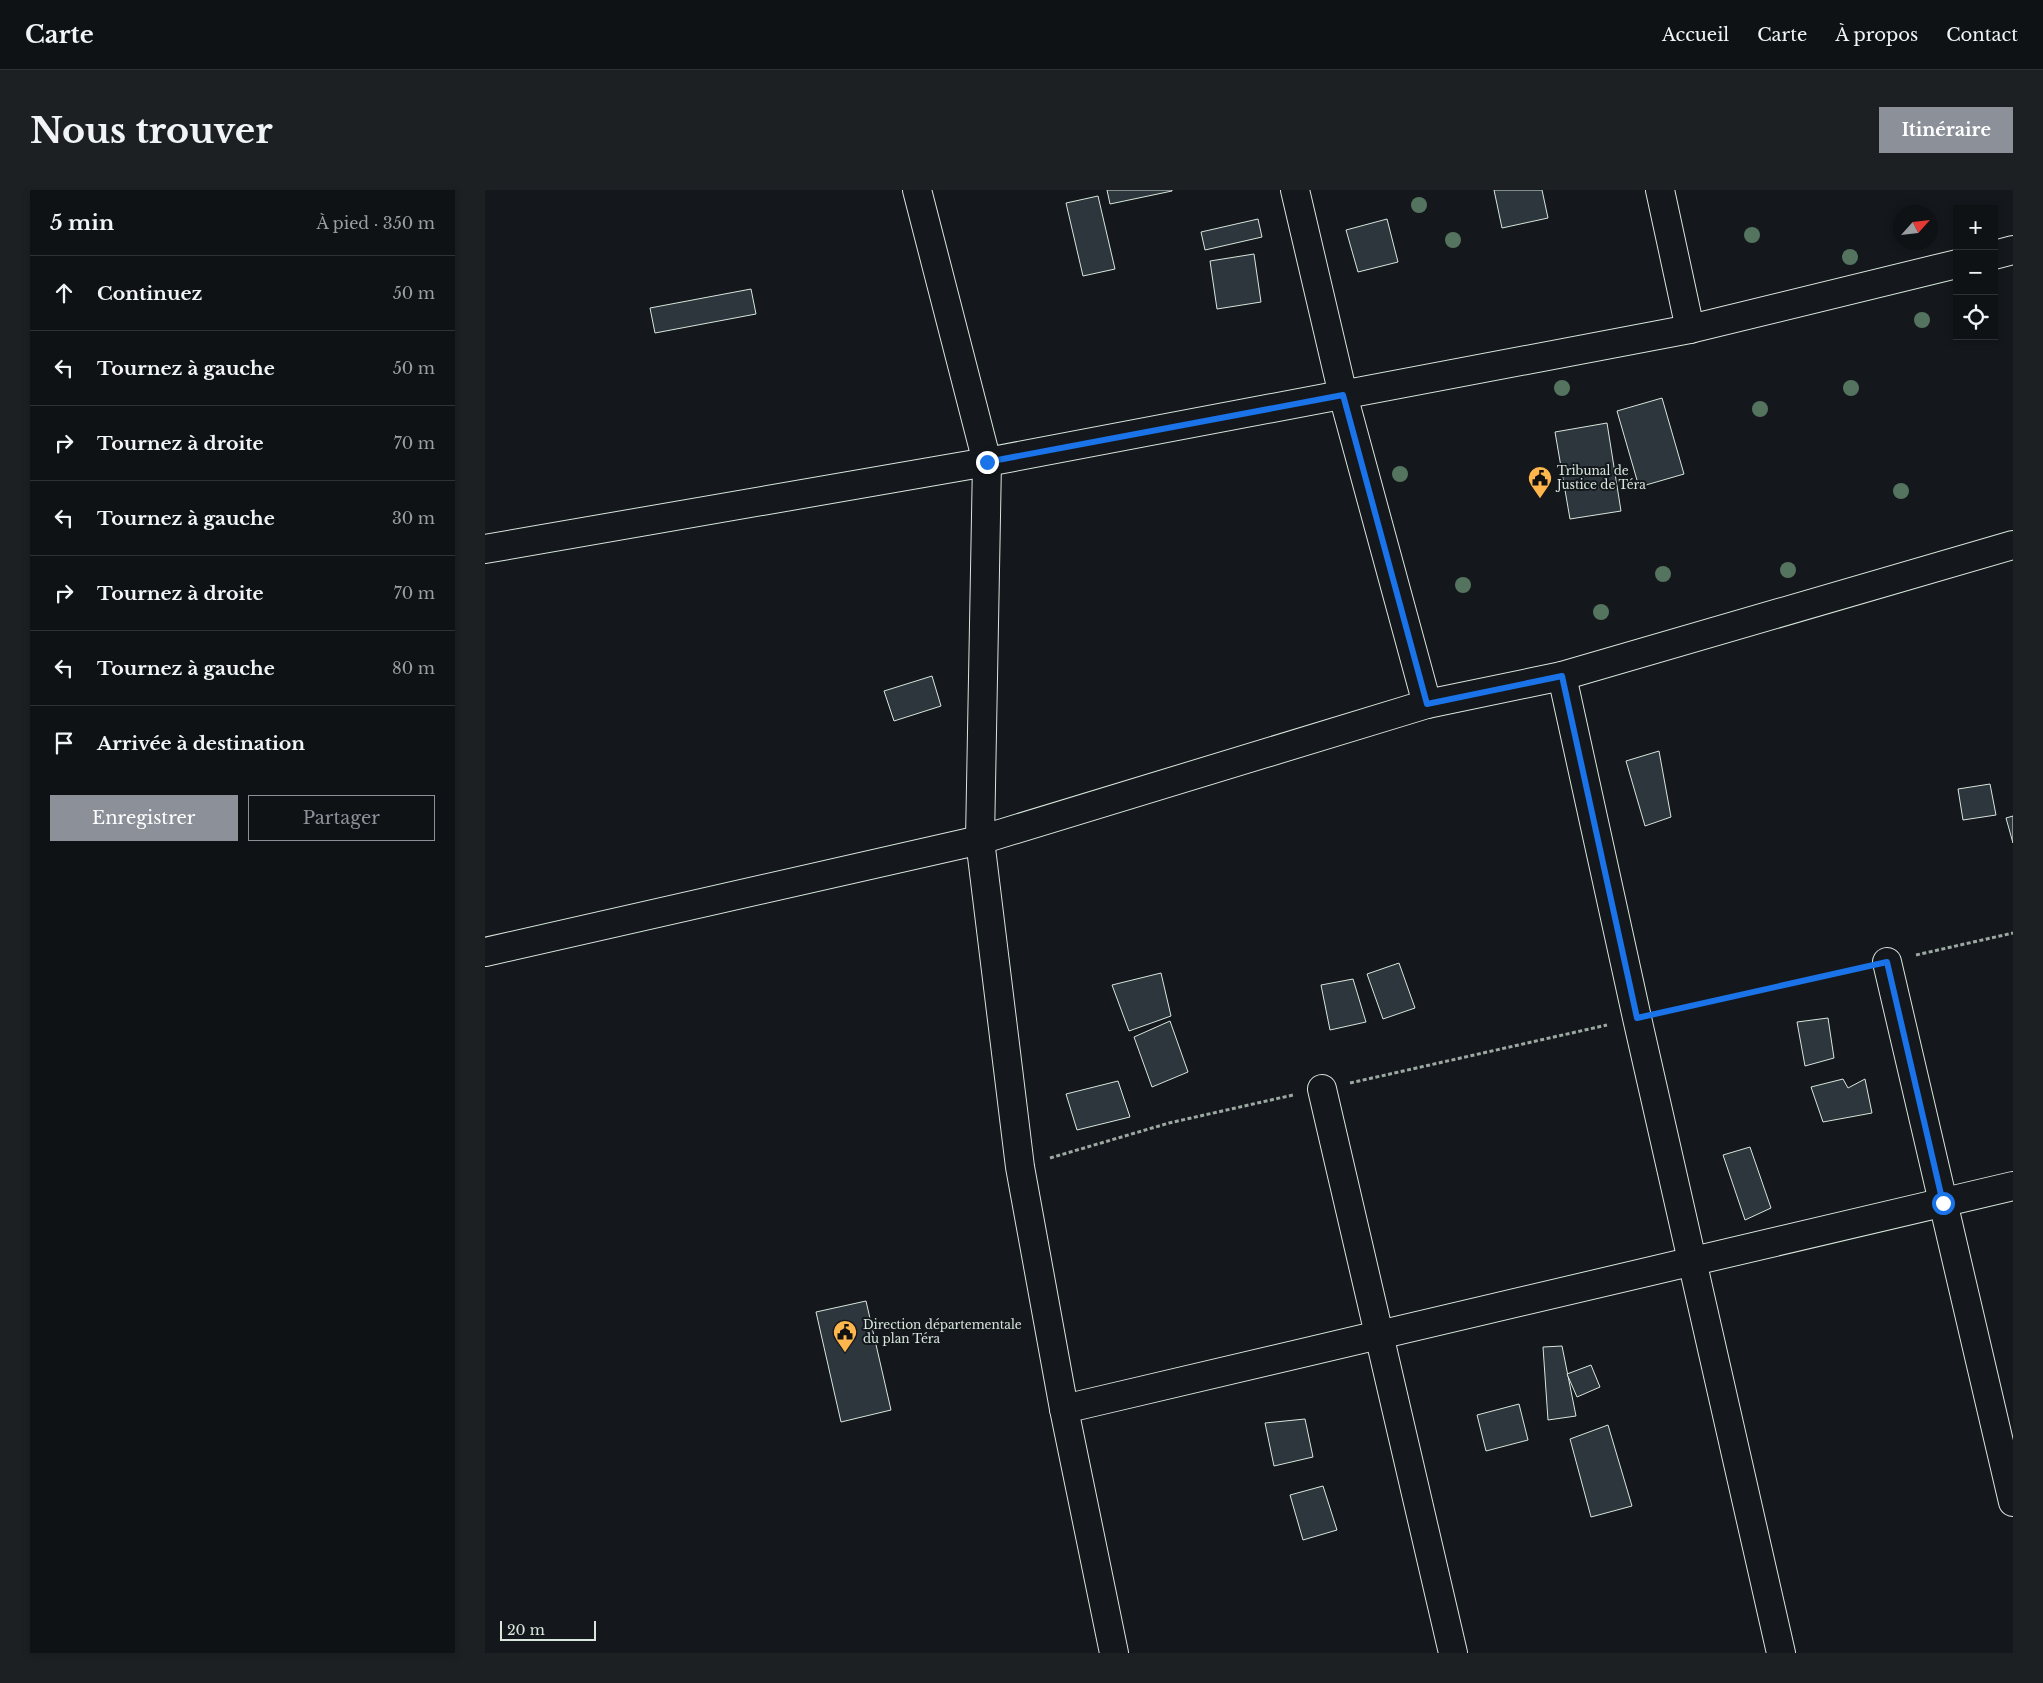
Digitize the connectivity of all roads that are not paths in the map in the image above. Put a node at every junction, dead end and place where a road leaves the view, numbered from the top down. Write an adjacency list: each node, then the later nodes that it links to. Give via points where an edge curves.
1 (917, 190): 9 (street)
2 (1295, 190): 8 (street)
3 (1660, 190): 7 (street)
4 (2013, 250): 5 (street)
5 (1998, 254)
6 (1953, 265): 7 (street)
7 (1689, 329): 8 (street)
8 (1343, 395): 9 (street); 13 (street)
9 (987, 462): 11 (street); 14 (street)
10 (2013, 544): 12 (street)
11 (485, 549)
12 (1562, 676): 13 (street); 20 (street)
13 (1427, 704): 14 (street)
14 (980, 840): 15 (street); 22 (street, via 1019,1167)
15 (485, 952)
16 (1887, 962): 19 (street)
17 (1321, 1089): 21 (street)
18 (2013, 1186): 19 (street)
19 (1943, 1203): 20 (street); 23 (street)
20 (1693, 1262): 21 (street); 26 (street)
21 (1380, 1336): 22 (street); 25 (street)
22 (1064, 1409): 24 (street)
23 (2013, 1502)
24 (1114, 1653)
25 (1453, 1653)
26 (1781, 1653)

